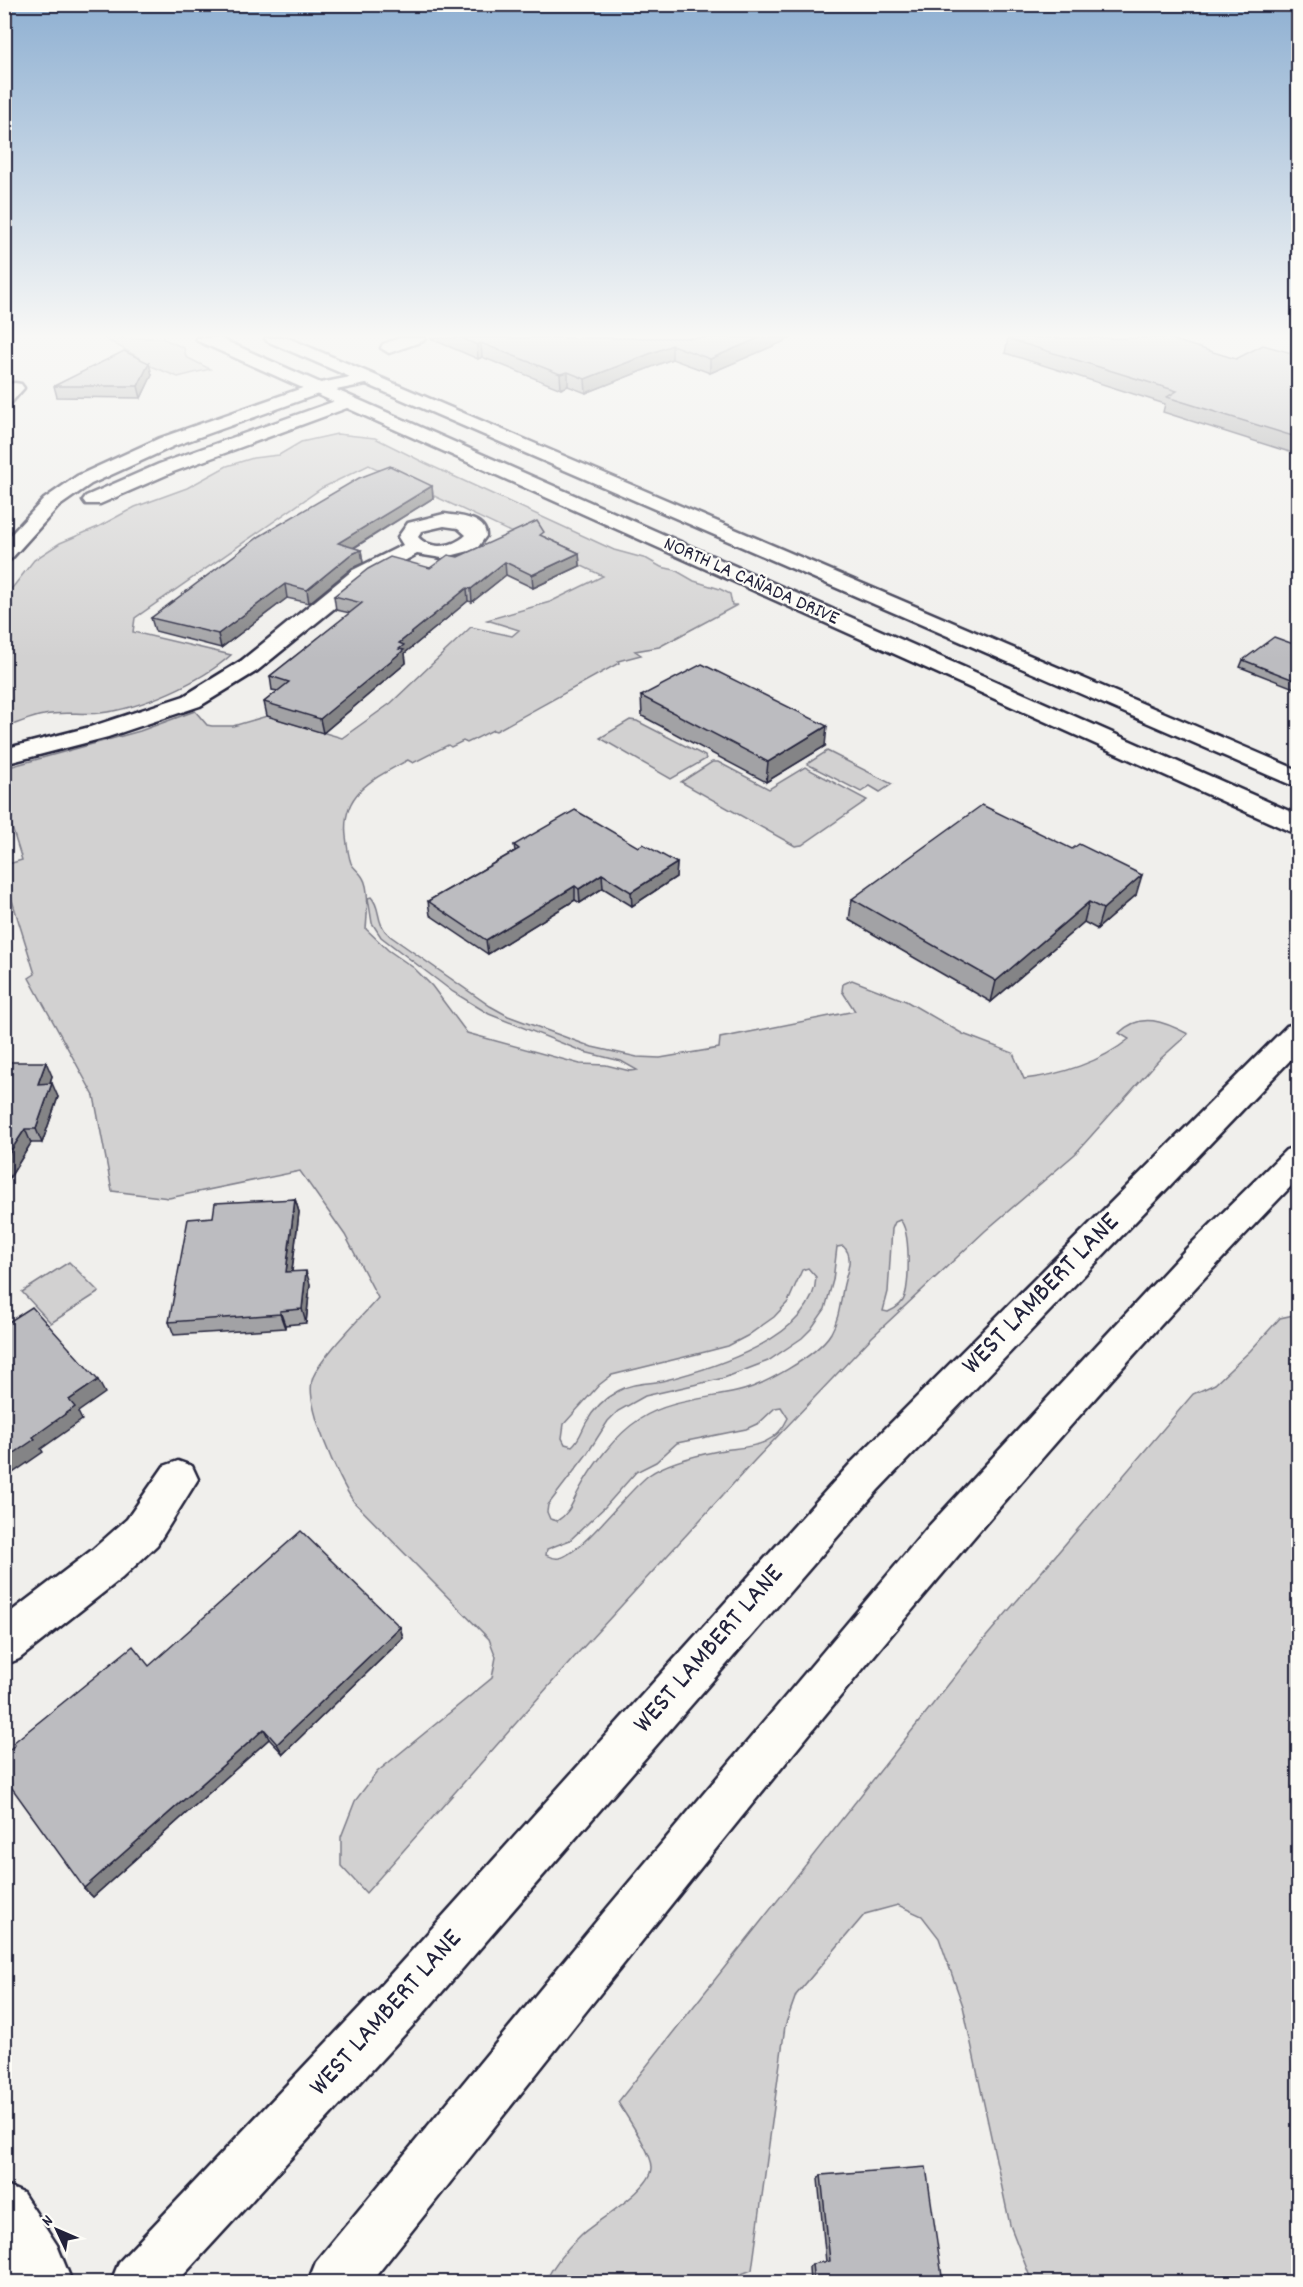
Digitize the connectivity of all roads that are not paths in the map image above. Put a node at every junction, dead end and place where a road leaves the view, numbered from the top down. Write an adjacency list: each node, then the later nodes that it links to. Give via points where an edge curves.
1 (161, 445): 6 (main road, via 84,480 51,503)
2 (230, 445): 6 (main road, via 166,468 74,510)
3 (443, 445): 9 (main road, NORTH LA CAÑADA DRIVE)
4 (518, 445): 8 (main road, NORTH LA CAÑADA DRIVE)
5 (416, 547): 7 (main road, via 361,575 249,666 192,701 99,732)
6 (5, 554)
7 (4, 757)
8 (1299, 779)
9 (1299, 825)
10 (1299, 1034): 16 (main road, WEST LAMBERT LANE, via 864,1477 398,2004)
11 (1299, 1159): 17 (main road, via 1200,1258 943,1541 621,1929)
12 (178, 1479): 13 (main road, via 142,1532)
13 (4, 1644)
14 (4, 2212): 15 (main road)
15 (44, 2283)
16 (139, 2283)
17 (336, 2283)

